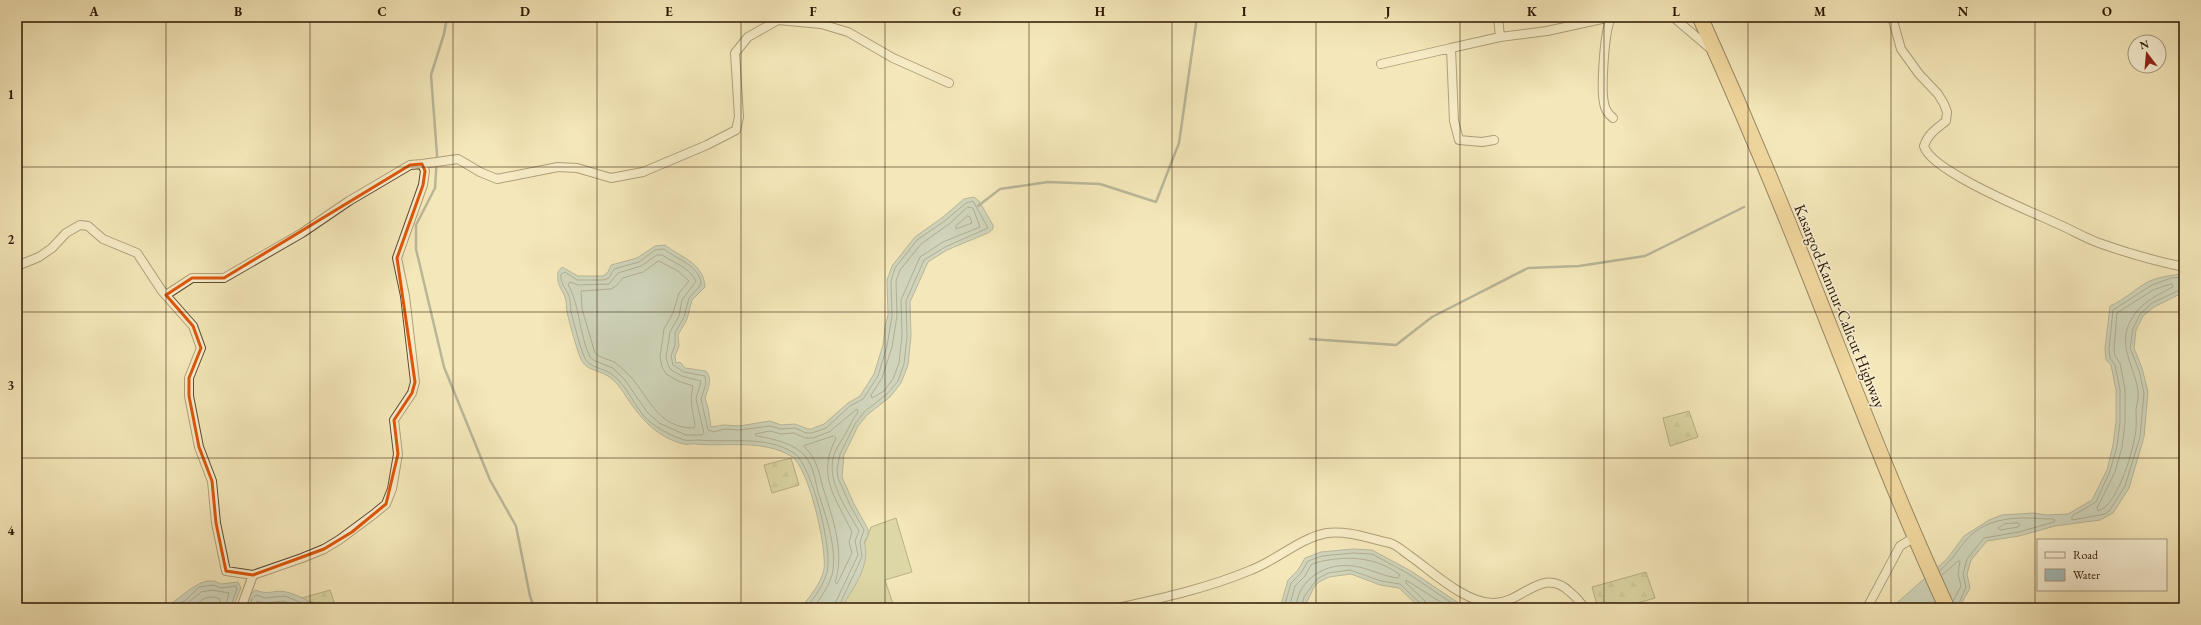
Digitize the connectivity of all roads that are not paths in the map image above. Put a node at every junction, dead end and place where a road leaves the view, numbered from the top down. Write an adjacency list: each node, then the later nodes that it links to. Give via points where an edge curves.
1 (1498, 17): 7 (street)
2 (1612, 17): 7 (street, via 1547,31); 12 (street, via 1607,32 1603,93 1607,112)
3 (1673, 17): 9 (street)
4 (1700, 17): 9 (highway, Kasargod-Kannur-Calicut Highway)
5 (1892, 17): 16 (street, via 1901,48 1919,74 1938,94 1947,112 1946,121 1926,139 1924,146 1927,153 1943,166 1988,192 2097,242)
6 (779, 18): 11 (street, via 821,24 848,32 892,58); 14 (street, via 748,37 735,53 739,117 736,130 643,172 611,178 577,168 558,167 497,179 458,159)
7 (1500, 37): 8 (street)
8 (1451, 48): 10 (street); 13 (street, via 1454,121 1459,140)
9 (1714, 52): 18 (highway, Kasargod-Kannur-Calicut Highway, via 1807,270)
10 (1381, 64)
11 (949, 83)
12 (1613, 118)
13 (1494, 140)
14 (425, 164): 17 (street, via 410,165 302,233 224,278 192,278); 19 (street, via 423,185 397,258 405,296 415,382 412,393 394,420 398,454 392,489 386,504 363,524 317,552)
15 (17, 266): 17 (street, via 39,257 52,248 66,232 80,225 88,226 103,239 137,254)
16 (2184, 267)
17 (166, 295): 19 (street, via 193,326 201,348 189,378 189,396 199,448 212,481 216,523 226,571)
18 (1917, 542): 23 (street, via 1900,546); 24 (highway, Kasargod-Kannur-Calicut Highway)
19 (253, 575): 20 (street)
20 (241, 608)
21 (1117, 608): 22 (street, via 1220,583 1279,557 1312,537 1329,533 1392,544 1469,598 1493,603 1503,602 1548,582 1564,585)
22 (1584, 608)
23 (1867, 608)
24 (1948, 608)

